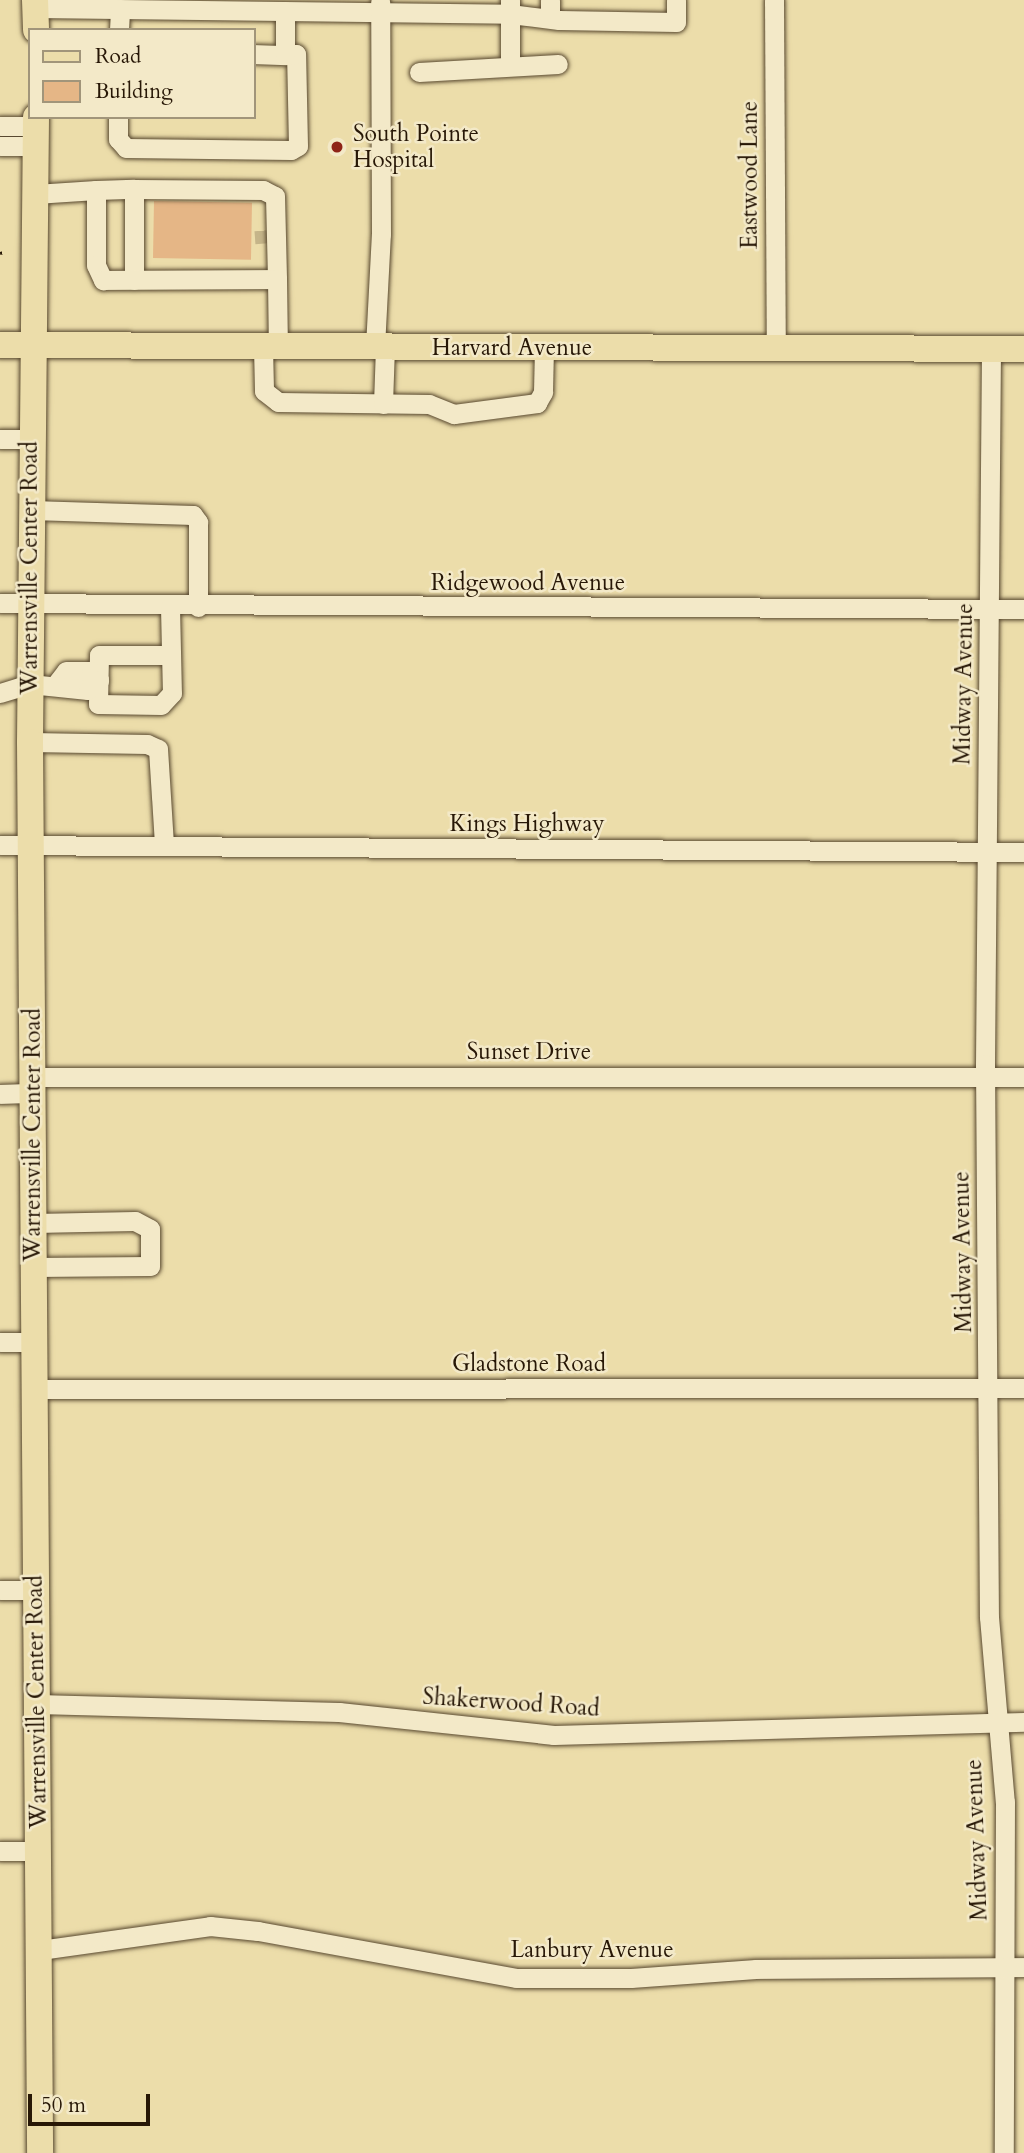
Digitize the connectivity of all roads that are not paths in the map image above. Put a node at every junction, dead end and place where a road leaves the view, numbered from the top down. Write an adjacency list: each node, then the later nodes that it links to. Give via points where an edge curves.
1 (676, 0): 7 (street, via 676,22)
2 (774, 0): 31 (street, Eastwood Lane)
3 (178, 5): 4 (street); 8 (street)
4 (121, 6): 9 (street); 10 (street)
5 (380, 6): 6 (street); 8 (street); 29 (street)
6 (510, 7): 7 (street); 14 (street)
7 (550, 9)
8 (285, 11): 12 (street)
9 (35, 13)
10 (119, 28)
11 (256, 54): 12 (street)
12 (285, 55): 16 (street, via 296,54 298,146 291,150 126,148 118,139)
13 (558, 64): 14 (street)
14 (510, 65): 15 (street)
15 (419, 72)
16 (118, 119)
17 (0, 126): 18 (street)
18 (36, 130): 19 (street); 23 (main road, Warrensville Center Road)
19 (0, 146)
20 (134, 189): 21 (street); 22 (street); 25 (street)
21 (96, 190): 23 (street); 25 (street, via 98,276)
22 (263, 190): 24 (street); 24 (street, via 275,196)
23 (35, 194): 27 (main road, Warrensville Center Road)
24 (271, 279): 25 (street); 28 (street)
25 (134, 280)
26 (0, 345): 27 (main road, Harvard Avenue)
27 (32, 345): 28 (main road, Harvard Avenue); 36 (main road, Warrensville Center Road)
28 (271, 346): 29 (main road, Harvard Avenue); 34 (street, via 264,391 278,402)
29 (380, 347): 30 (main road, Harvard Avenue); 34 (street)
30 (544, 348): 31 (main road, Harvard Avenue); 34 (street, via 543,392 537,403 454,414 429,404)
31 (776, 349): 32 (main road, Harvard Avenue)
32 (991, 349): 33 (main road, Harvard Avenue); 42 (street, Midway Avenue)
33 (1024, 349)
34 (383, 404)
35 (0, 439): 36 (street)
36 (30, 439): 37 (main road, Warrensville Center Road)
37 (31, 510): 39 (main road, Warrensville Center Road); 41 (street, via 193,515 198,522)
38 (0, 603): 39 (street, Ridgewood Avenue)
39 (31, 604): 40 (street, Ridgewood Avenue); 46 (main road, Warrensville Center Road)
40 (170, 607): 41 (street, Ridgewood Avenue); 44 (street)
41 (198, 607): 42 (street, Ridgewood Avenue)
42 (989, 608): 43 (street, Ridgewood Avenue); 52 (street, Midway Avenue)
43 (1024, 608)
44 (171, 655): 45 (street, via 99,655); 45 (street, via 172,692 161,705 98,704)
45 (99, 680): 46 (street, via 91,671 66,671)
46 (43, 684): 47 (street); 48 (main road, Warrensville Center Road)
47 (0, 693)
48 (30, 742): 50 (main road, Warrensville Center Road); 51 (street, via 147,744 158,749)
49 (0, 845): 50 (street, Kings Highway)
50 (30, 845): 51 (street, Kings Highway); 56 (main road, Warrensville Center Road)
51 (164, 845): 52 (street, Kings Highway)
52 (986, 852): 53 (street, Kings Highway); 54 (street, Midway Avenue)
53 (1024, 852)
54 (985, 1076): 55 (street, Sunset Drive); 56 (street, Sunset Drive); 62 (street, Midway Avenue)
55 (1024, 1077)
56 (34, 1085): 57 (street, Sunset Drive); 58 (main road, Warrensville Center Road)
57 (0, 1094)
58 (34, 1223): 59 (main road, Warrensville Center Road); 59 (street, via 135,1221 150,1229 150,1266)
59 (34, 1267): 61 (main road, Warrensville Center Road)
60 (0, 1342): 61 (street)
61 (34, 1342): 64 (main road, Warrensville Center Road)
62 (989, 1388): 63 (street, Gladstone Road); 64 (street, Gladstone Road); 69 (street, Midway Avenue, via 989,1617)
63 (1024, 1388)
64 (34, 1389): 66 (main road, Warrensville Center Road)
65 (0, 1590): 66 (street)
66 (34, 1590): 67 (main road, Warrensville Center Road)
67 (37, 1704): 69 (street, Shakerwood Road, via 339,1713 554,1735); 71 (main road, Warrensville Center Road)
68 (1024, 1722): 69 (street, Shakerwood Road)
69 (995, 1723): 73 (street, Midway Avenue, via 1005,1802)
70 (0, 1851): 71 (street)
71 (40, 1851): 72 (main road, Warrensville Center Road)
72 (40, 1950): 73 (street, Lanbury Avenue, via 210,1926 516,1978 631,1978 756,1969); 74 (main road, Warrensville Center Road)
73 (1014, 1967): 75 (street, Midway Avenue)
74 (40, 2153)
75 (1004, 2153)

